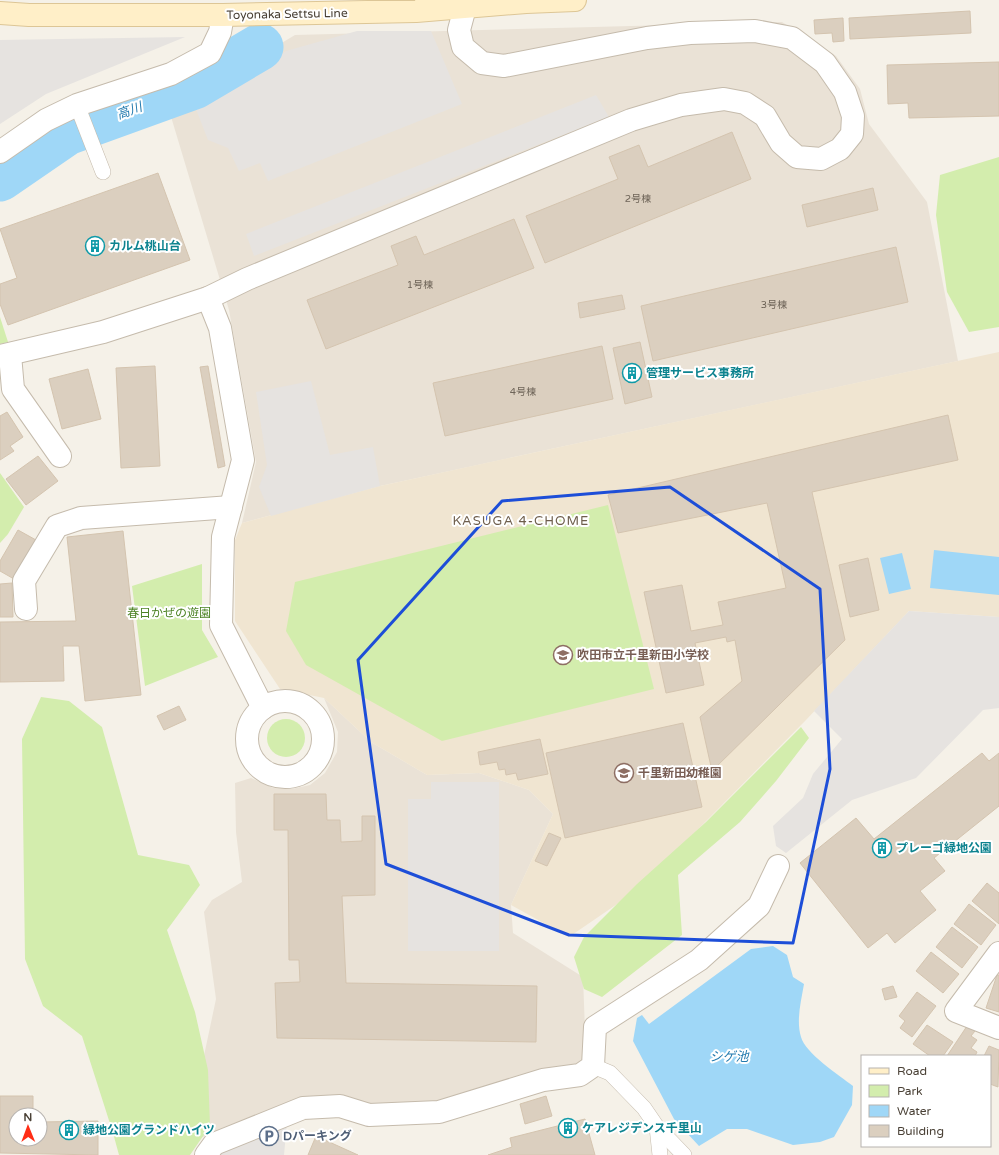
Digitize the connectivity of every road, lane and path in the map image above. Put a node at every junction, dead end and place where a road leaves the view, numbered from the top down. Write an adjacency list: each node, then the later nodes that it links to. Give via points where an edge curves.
1 (575, 0): 2 (main road, Toyonaka Settsu Line)
2 (467, 3): 4 (main road, Toyonaka Settsu Line, via 416,11); 8 (street, via 459,30 463,47 482,63 504,66 690,33 755,31 792,38 825,63 845,92 853,116 852,134 840,149 821,158 797,157 781,143 765,116 745,103 724,99 681,105 631,120 247,278)
3 (0, 13): 4 (main road, Toyonaka Settsu Line)
4 (223, 15): 5 (street, via 220,32 210,53 171,74)
5 (80, 110): 6 (street, via 46,120); 7 (lane)
6 (0, 152)
7 (103, 172)
8 (208, 298): 9 (street, via 103,332); 11 (street, via 220,328 243,460)
9 (5, 356): 10 (street, via 13,389)
10 (60, 456)
11 (231, 507): 12 (street, via 81,518 57,526 24,580); 13 (street, via 223,537 221,624)
12 (26, 609)
13 (263, 708)
14 (778, 866): 17 (street, via 759,906 704,955 595,1027)
15 (999, 953): 16 (street, via 956,1011)
16 (999, 1028)
17 (594, 1066): 18 (lane, via 610,1073 644,1108); 19 (street, via 580,1075 543,1080 440,1112 369,1115 340,1106 303,1108 214,1144)
18 (657, 1127): 20 (lane); 21 (lane)
19 (206, 1155)
20 (660, 1155)
21 (684, 1155)

